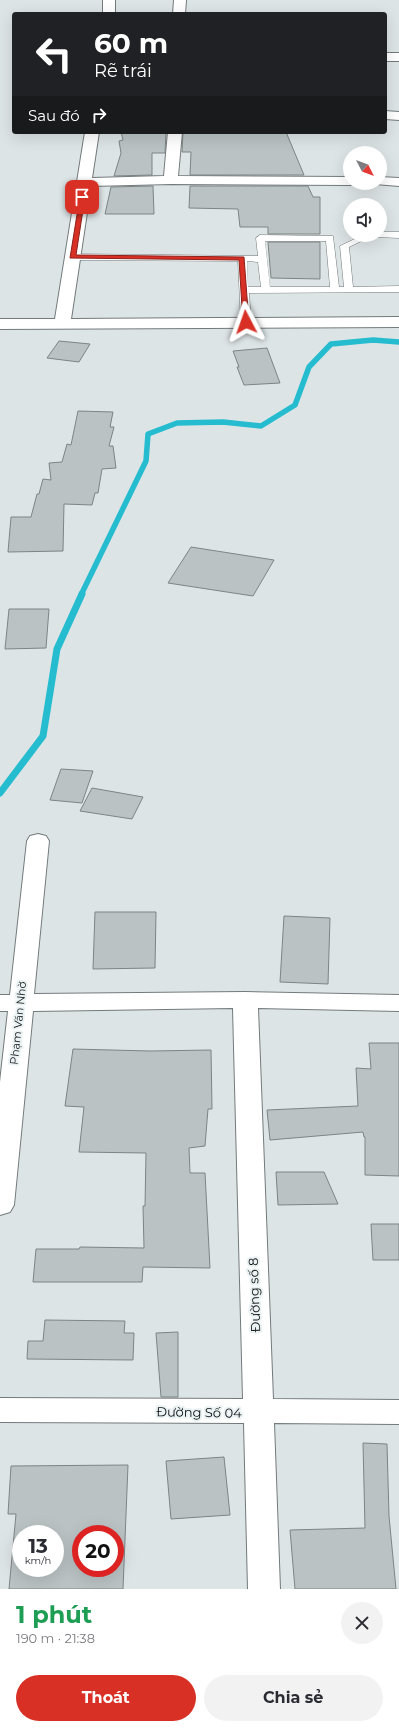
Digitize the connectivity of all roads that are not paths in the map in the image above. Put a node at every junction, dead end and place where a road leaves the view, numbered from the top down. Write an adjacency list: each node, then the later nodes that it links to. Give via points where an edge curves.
1 (109, 0): 3 (street)
2 (180, 0): 4 (street)
3 (109, 12)
4 (179, 12)
5 (387, 57): 6 (street)
6 (399, 57)
7 (387, 115): 8 (street)
8 (399, 116)
9 (92, 134): 14 (street)
10 (175, 134): 11 (street)
11 (171, 180): 12 (street); 14 (street)
12 (343, 181)
13 (387, 181): 15 (street)
14 (84, 182): 19 (street)
15 (399, 182)
16 (387, 235): 17 (lane)
17 (399, 235)
18 (353, 242): 23 (lane, via 344,246)
19 (73, 257): 20 (lane); 29 (street)
20 (242, 258): 21 (lane); 25 (lane)
21 (262, 259): 22 (lane, via 260,238 330,238); 26 (lane)
22 (335, 289): 23 (lane); 26 (lane)
23 (349, 289): 24 (lane)
24 (399, 289)
25 (244, 290): 26 (lane); 27 (lane)
26 (266, 290)
27 (246, 322): 28 (street); 29 (street)
28 (399, 322)
29 (62, 323): 30 (street)
30 (0, 324)
31 (38, 841): 33 (street, Phạm Văn Nhờ)
32 (245, 1000): 33 (street); 34 (street); 37 (street, Đường số 8)
33 (10, 1003): 35 (street, Phạm Văn Nhờ)
34 (399, 1003)
35 (0, 1205)
36 (0, 1410): 37 (street, Đường Số 04)
37 (257, 1412): 38 (street, Đường Số 04); 39 (street, Đường số 8)
38 (399, 1412)
39 (264, 1589)

